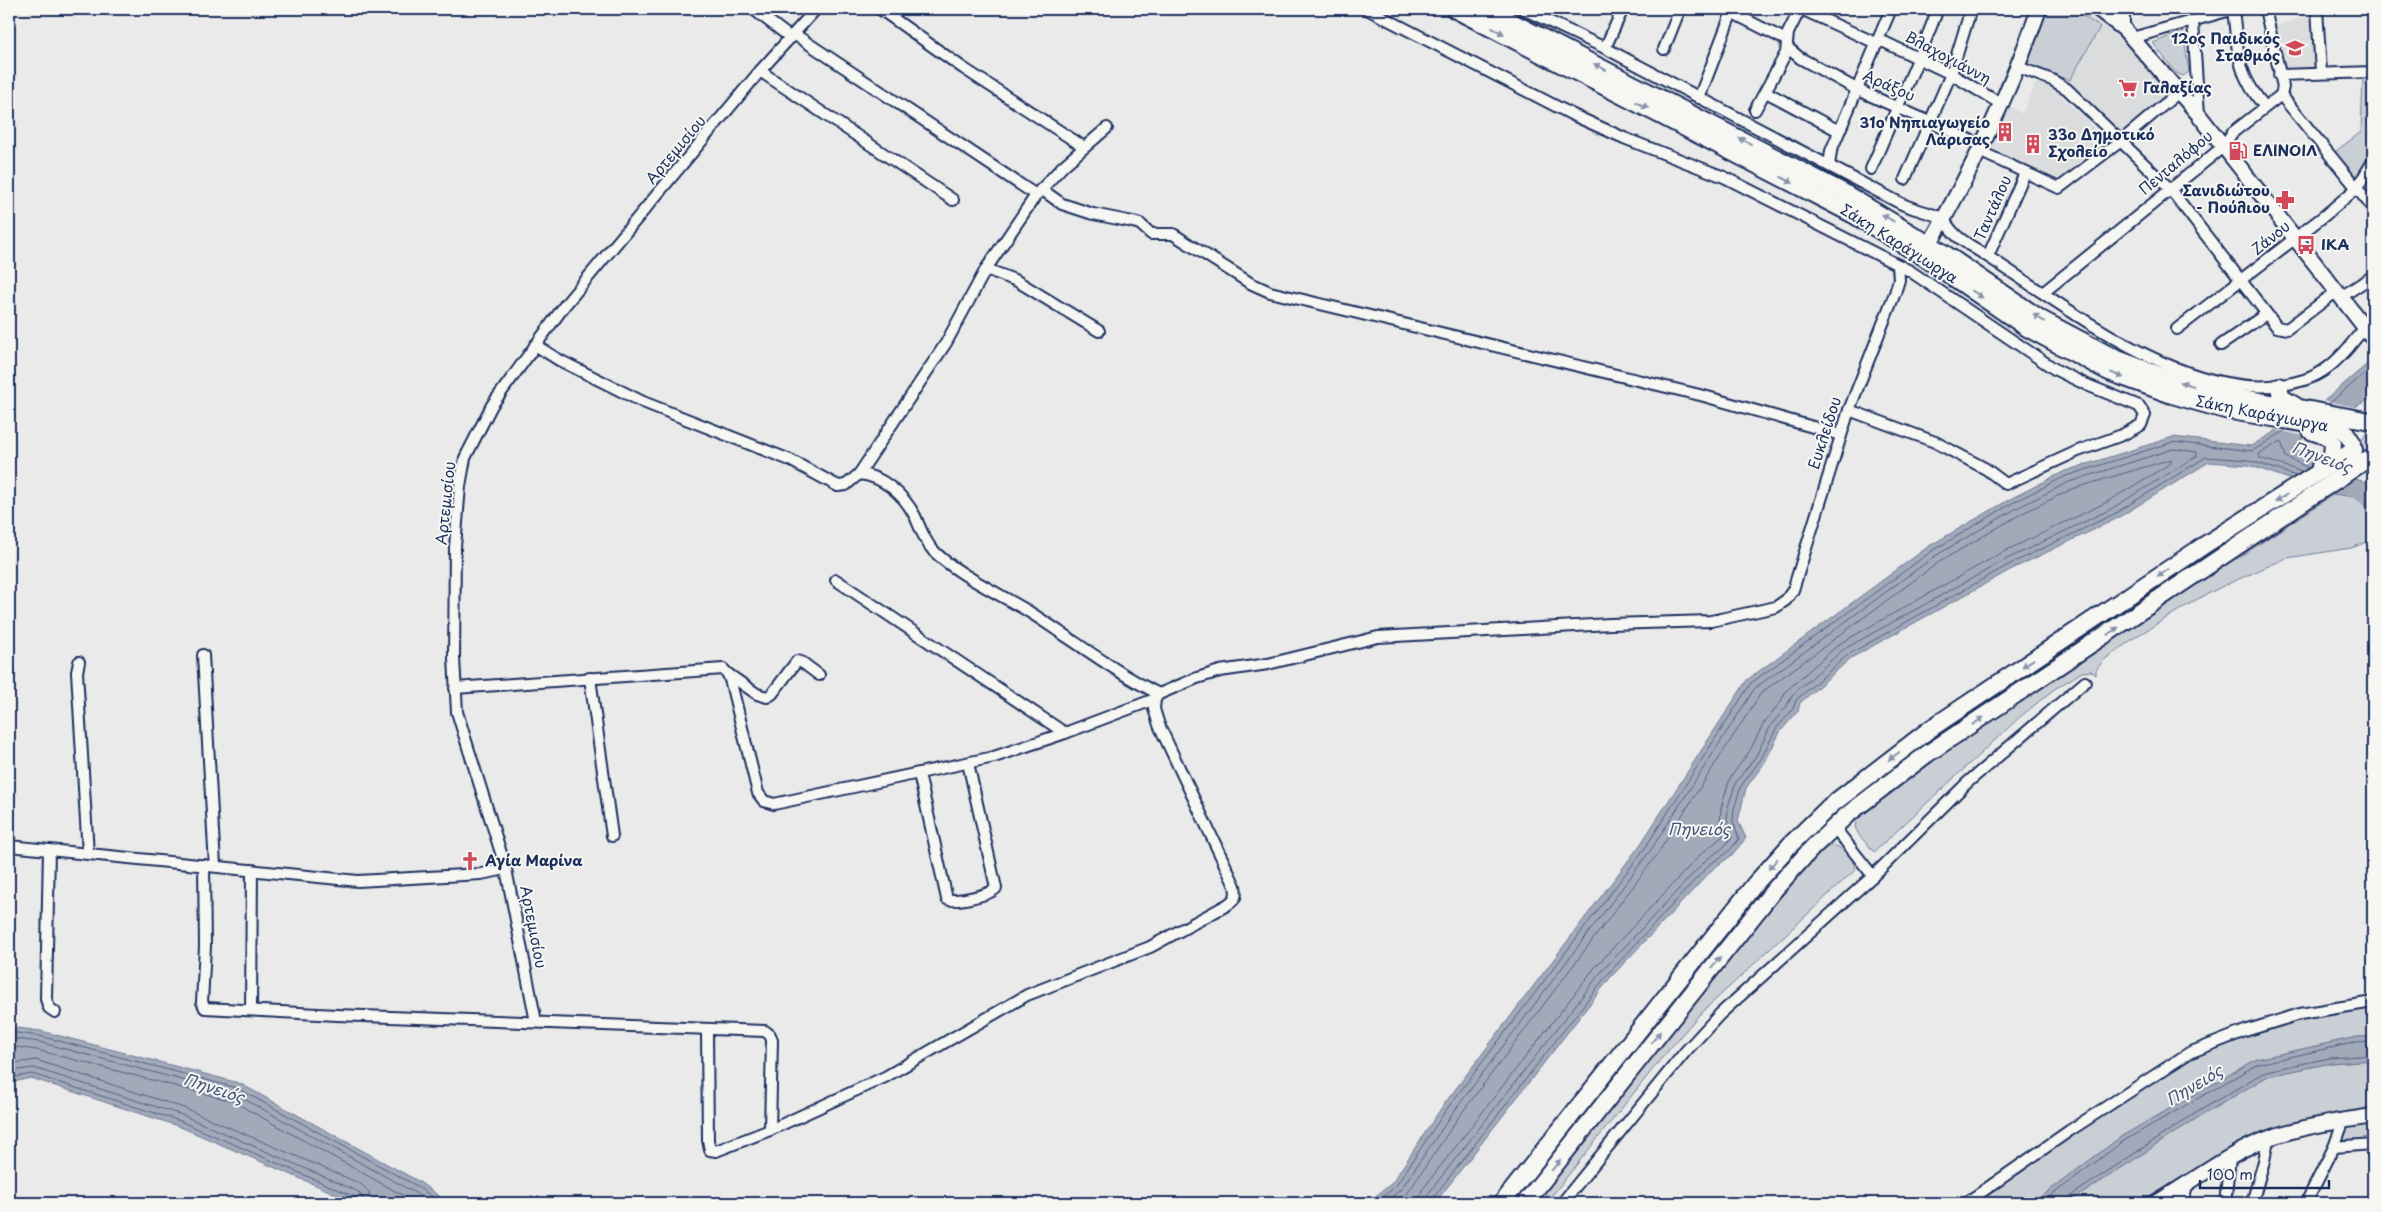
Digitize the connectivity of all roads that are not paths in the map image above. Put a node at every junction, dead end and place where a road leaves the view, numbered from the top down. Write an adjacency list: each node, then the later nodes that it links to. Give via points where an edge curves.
1 (753, 9): 24 (street)
2 (816, 9): 24 (street, Αρτεμισίου)
3 (880, 9): 51 (street)
4 (1367, 9): 67 (street, via 1573,115 1732,181)
5 (1454, 9): 65 (main road, Σάκη Καράγιωργα, one-way to 65)
6 (1487, 9): 65 (main road, Σάκη Καράγιωργα, one-way to 6, via 1843,192)
7 (1523, 9): 27 (street)
8 (1623, 9): 27 (street)
9 (1680, 9): 28 (street)
10 (1800, 9): 25 (street, Βλαχογιάννη); 26 (street, via 1789,31)
11 (1890, 9): 25 (street)
12 (1938, 9): 29 (street)
13 (1971, 9): 34 (street)
14 (2039, 9): 30 (street)
15 (2098, 9): 23 (street)
16 (2124, 9): 23 (street)
17 (2234, 9): 21 (street); 43 (street, via 2242,72)
18 (2265, 9): 35 (street)
19 (2317, 9): 32 (street)
20 (1730, 10): 26 (street, Αράξου); 40 (street)
21 (2217, 11): 22 (street)
22 (2193, 21): 23 (street); 45 (street)
23 (2128, 33): 38 (street)
24 (792, 36): 31 (street, Αρτεμισίου); 60 (street)
25 (1879, 42): 29 (street, Βλαχογιάννη); 36 (street)
26 (1787, 44): 36 (street, Αράξου, via 1800,58); 37 (street)
27 (1605, 48): 40 (street)
28 (1664, 49)
29 (1919, 57): 34 (street, Βλαχογιάννη); 42 (street)
30 (2018, 67): 41 (street); 49 (street, via 2067,89)
31 (760, 72): 61 (street); 77 (street, Αρτεμισίου)
32 (2321, 72): 33 (street); 35 (street)
33 (2373, 72)
34 (1952, 74): 41 (street, Βλαχογιάννη); 46 (street)
35 (2279, 75): 39 (street, via 2283,86)
36 (1858, 90): 42 (street, Αράξου); 48 (street)
37 (1766, 92): 44 (street); 48 (street)
38 (2179, 92): 45 (street); 49 (street)
39 (2281, 95): 43 (street, Πενταλόφου); 58 (street)
40 (1699, 98): 54 (street)
41 (2002, 104): 52 (street)
42 (1899, 107): 46 (street, Αράξου); 55 (street)
43 (2265, 107): 50 (street, Πενταλόφου, via 2232,133)
44 (1755, 110)
45 (2200, 115): 50 (street)
46 (1932, 121): 52 (street, Αράξου); 57 (street)
47 (1107, 128): 51 (street)
48 (1839, 131): 54 (street)
49 (2121, 141): 56 (street, Αράξου, via 2059,188); 59 (street)
50 (2224, 146): 59 (street, Πενταλόφου); 64 (street)
51 (1084, 147): 60 (street)
52 (1980, 148): 56 (street, Αράξου); 63 (street)
53 (2373, 161): 58 (street, Ζάνου)
54 (1829, 166): 63 (street, via 1910,208)
55 (1872, 168)
56 (2025, 173): 66 (street, Ταντάλου)
57 (1905, 179)
58 (2357, 188): 62 (street); 64 (street, Ζάνου)
59 (2170, 189): 70 (street); 71 (street, Πενταλόφου)
60 (1038, 192): 68 (street); 83 (street, via 1093,214 1140,224 1151,234 1173,234 1250,283 1270,292 1704,396)
61 (953, 200)
62 (2373, 208)
63 (1943, 220): 65 (street); 66 (street, Σάκη Καράγιωργα, via 1958,237)
64 (2294, 237): 70 (street, Ζάνου); 72 (street)
65 (1926, 250): 81 (main road, Σάκη Καράγιωργα, one-way to 65, via 2198,388 2115,358 2041,319); 81 (main road, Σάκη Καράγιωργα, one-way to 81, via 2027,328 2109,372 2195,402 2265,418)
66 (1988, 256): 71 (street, Σάκη Καράγιωργα)
67 (1898, 265): 80 (street, Ευκλείδου, via 1899,280 1895,293); 80 (street, via 2056,370 2139,406 2145,420 2122,435 2006,484 1986,469 1934,442)
68 (986, 269): 76 (street, via 1018,281); 86 (street, via 946,343)
69 (2373, 276): 72 (street)
70 (2240, 282): 73 (street); 74 (street, Ζάνου)
71 (2044, 292): 79 (street, Σάκη Καράγιωργα, via 2113,339 2178,368 2226,383)
72 (2339, 294): 73 (street, via 2284,330); 75 (street)
73 (2266, 314): 78 (street)
74 (2177, 328)
75 (2370, 330): 79 (street, Σάκη Καράγιωργα, via 2327,368 2306,379)
76 (1100, 331)
77 (534, 345): 86 (street, via 643,402 790,460 838,486 846,485); 94 (street, Αρτεμισίου, via 492,405 463,467 455,547)
78 (2221, 346)
79 (2279, 386): 81 (main road, via 2281,397)
80 (1849, 410): 83 (street, Ευκλείδου)
81 (2292, 410): 82 (main road, Σάκη Καράγιωργα); 84 (main road, via 2300,428)
82 (2368, 420): 84 (main road, via 2356,430)
83 (1841, 435): 95 (street, Ευκλείδου, via 1792,590 1786,600 1776,606 1711,621 1378,637 1268,664 1220,671)
84 (2353, 447): 85 (main road); 85 (main road, via 2334,447)
85 (2339, 464): 99 (main road, one-way to 85, via 1926,754 2225,556); 122 (main road, one-way to 122, via 2203,546 1930,729 1812,822 1755,884)
86 (860, 474): 95 (street, via 870,475 896,491 909,507 932,549 945,561)
87 (836, 580): 96 (street)
88 (203, 655): 105 (street)
89 (79, 662): 103 (street, via 76,672)
90 (728, 674): 91 (street, via 767,697 797,661); 92 (street, via 719,668); 98 (street, via 758,793 768,804)
91 (819, 675)
92 (590, 678): 94 (street); 100 (street)
93 (2085, 682): 108 (street, via 1968,782)
94 (455, 688): 106 (street, Αρτεμισίου, via 464,739)
95 (1157, 696): 96 (street); 116 (street, via 1156,718 1235,886 1237,894 1234,900 1150,947 1027,995 885,1076)
96 (1065, 733): 97 (street)
97 (968, 763): 98 (street); 98 (street, via 996,888 990,893 954,901 947,899)
98 (919, 774)
99 (1834, 827): 108 (street); 123 (main road, one-way to 99, via 1764,902)
100 (612, 836)
101 (9, 846): 102 (street)
102 (49, 850): 103 (street); 111 (street, via 46,999 49,1008)
103 (88, 854): 104 (street)
104 (204, 865): 105 (street); 110 (street, via 202,1002 205,1008)
105 (216, 866): 107 (street)
106 (506, 869): 107 (street, via 481,874 379,881); 112 (street, Αρτεμισίου)
107 (252, 870): 110 (street)
108 (1873, 876): 124 (street, via 1709,1025)
109 (2373, 1002): 125 (street, via 2300,1014 2245,1030 2189,1054 2069,1131)
110 (251, 1010): 112 (street)
111 (55, 1012)
112 (536, 1022): 113 (street)
113 (707, 1031): 116 (street, via 754,1030 770,1035); 116 (street, via 710,1150 716,1152)
114 (2373, 1116): 115 (street)
115 (2344, 1120): 117 (street); 119 (street)
116 (770, 1130)
117 (2268, 1139): 120 (street); 129 (street)
118 (2373, 1144): 119 (street)
119 (2334, 1147): 130 (street)
120 (2230, 1158): 121 (street); 128 (street)
121 (2186, 1186): 126 (street); 127 (street)
122 (1502, 1203)
123 (1525, 1203)
124 (1562, 1203)
125 (1966, 1203)
126 (2156, 1203)
127 (2182, 1203)
128 (2225, 1203)
129 (2252, 1203)
130 (2306, 1203)

